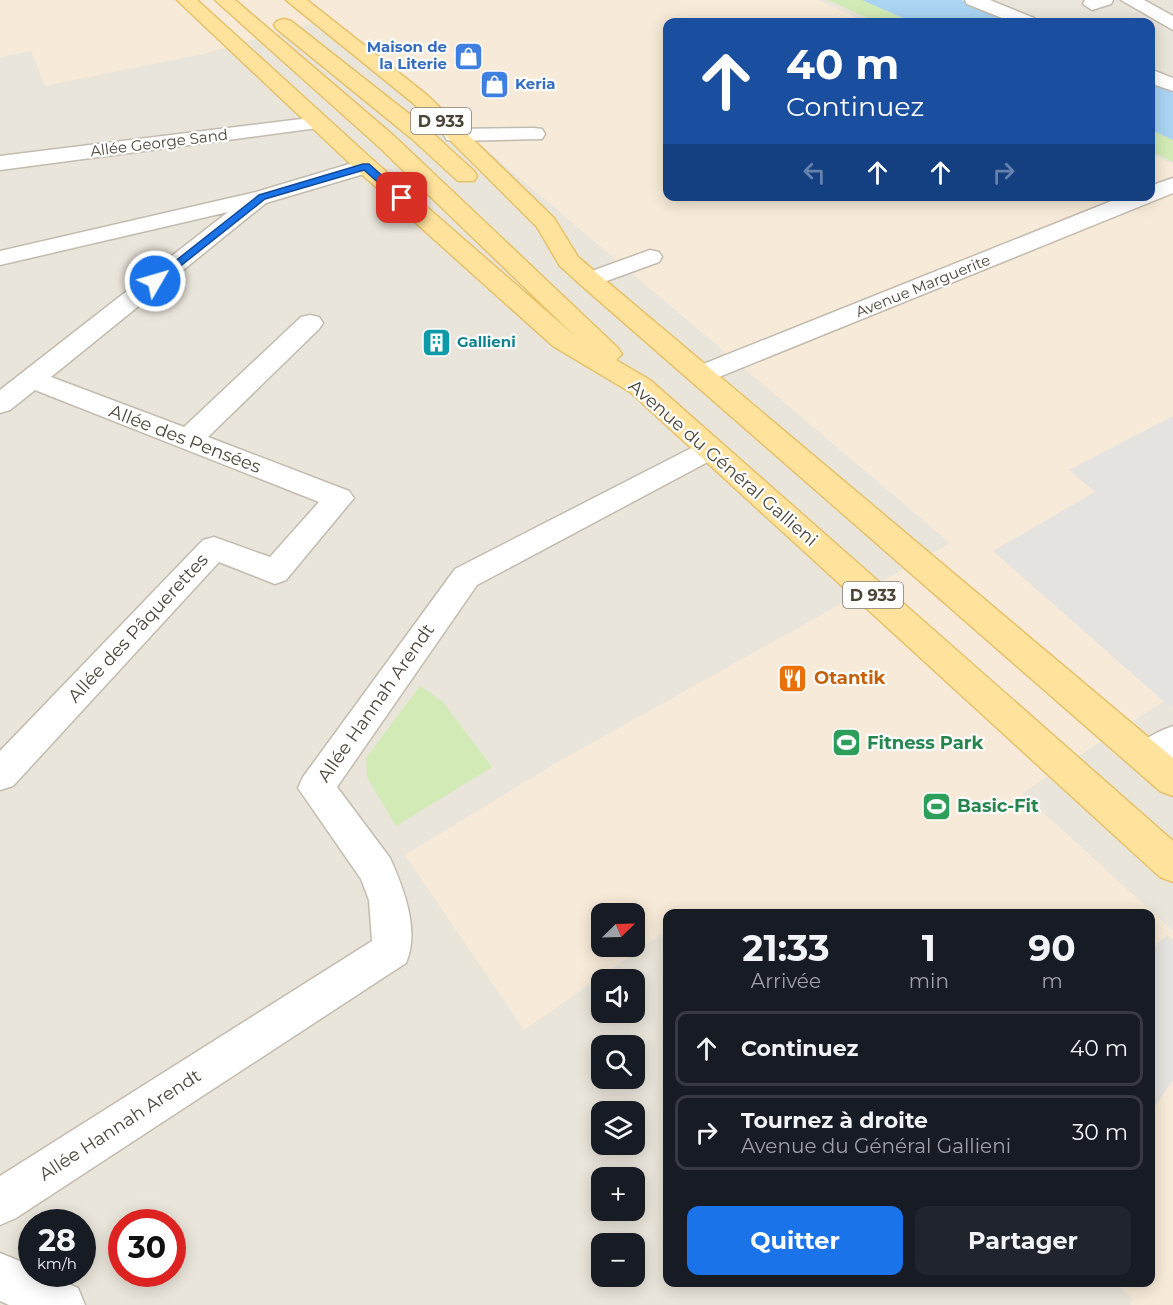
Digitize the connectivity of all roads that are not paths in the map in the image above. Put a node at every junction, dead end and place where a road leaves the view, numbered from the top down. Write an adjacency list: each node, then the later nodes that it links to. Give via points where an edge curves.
1 (186, 0): 11 (main road, Avenue du Général Gallieni / D 933)
2 (224, 0): 28 (main road, via 386,141)
3 (254, 0): 17 (main road, via 419,133)
4 (295, 0): 13 (main road, D 933, via 420,99)
5 (974, 0): 7 (street)
6 (1130, 0): 8 (street)
7 (1017, 18)
8 (1173, 24)
9 (1155, 77): 10 (street)
10 (1173, 85)
11 (318, 123): 14 (street, Allée George Sand); 15 (main road, Avenue du Général Gallieni / D 933)
12 (534, 134): 13 (street)
13 (455, 135): 24 (main road, D 933, via 546,223)
14 (0, 163)
15 (366, 166): 19 (street); 28 (main road, Avenue du Général Gallieni / D 933, via 562,340)
16 (1173, 185): 18 (street)
17 (480, 189)
18 (1155, 192)
19 (262, 197): 23 (street); 27 (street)
20 (1133, 201): 26 (street, Avenue Marguerite)
21 (515, 221): 24 (main road)
22 (650, 257): 24 (street)
23 (0, 258)
24 (579, 270): 26 (main road, D 933)
25 (310, 323): 30 (street)
26 (700, 375): 33 (main road, D 933)
27 (30, 379): 29 (street); 30 (street, Allée des Pensées)
28 (640, 386): 31 (main road, Avenue du Général Gallieni / D 933)
29 (0, 404)
30 (188, 440): 32 (street, Allée des Pensées)
31 (709, 448): 35 (main road, Avenue du Général Gallieni / D 933); 36 (street, Allée Hannah Arendt, via 466,576 315,788 376,870 388,900 392,950)
32 (339, 498): 34 (street, Allée des Pâquerettes, via 275,572 214,548)
33 (1165, 760)
34 (0, 775)
35 (1173, 865)
36 (0, 1202)
37 (0, 1276): 38 (street)
38 (61, 1305)

